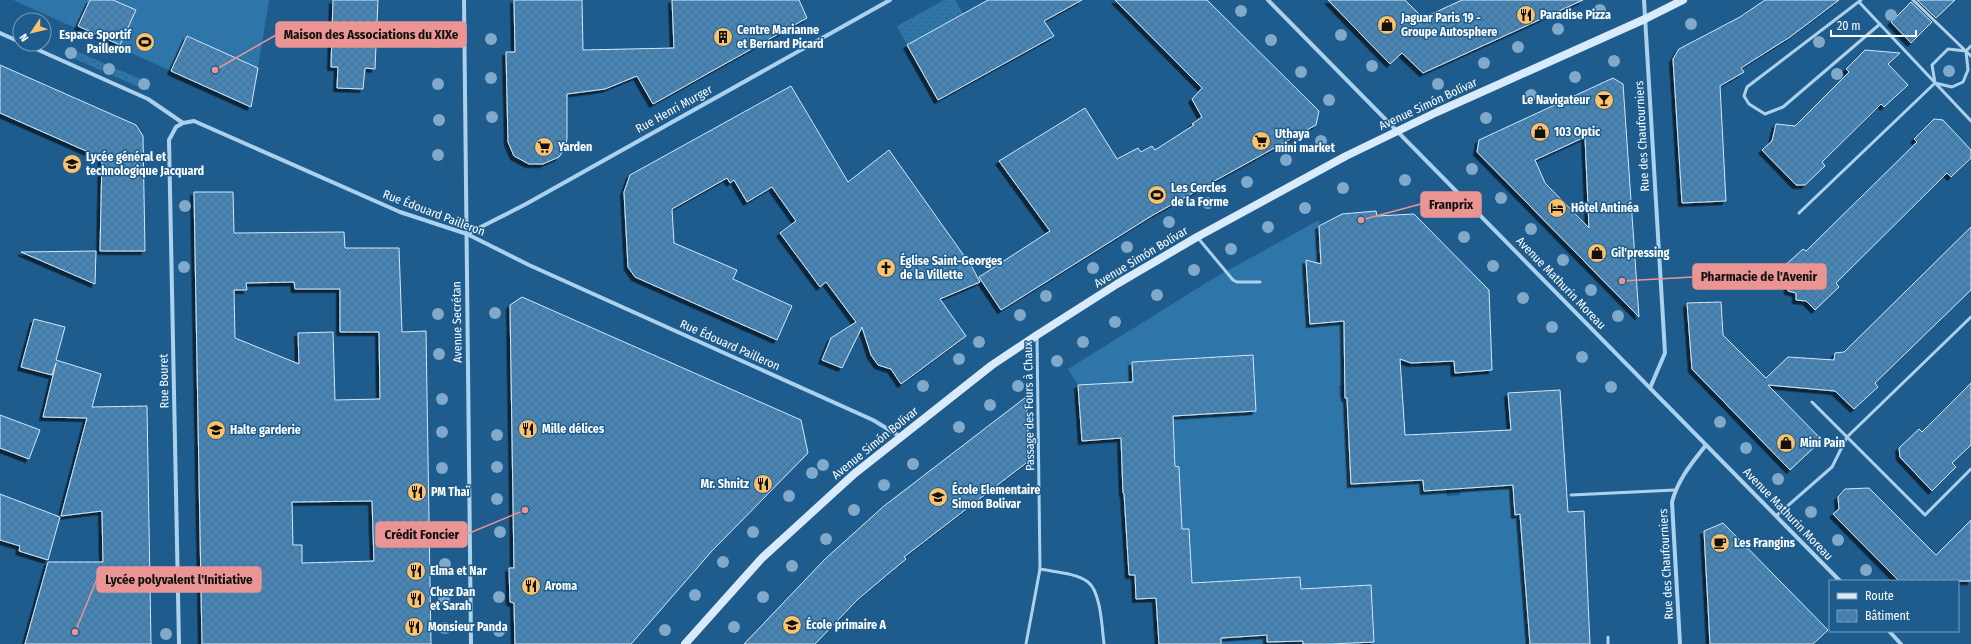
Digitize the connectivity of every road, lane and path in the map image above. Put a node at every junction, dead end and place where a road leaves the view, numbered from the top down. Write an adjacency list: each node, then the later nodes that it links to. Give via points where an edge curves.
1 (464, 0): 21 (street, Avenue Secrétan)
2 (890, 0): 21 (street, Rue Henri Murger, via 526,204)
3 (1268, 0): 19 (street, Avenue Mathurin Moreau)
4 (1644, 0): 8 (street, Rue des Chaufourniers)
5 (1683, 0): 8 (main road, Avenue Simón Bolívar)
6 (1914, 0): 13 (lane)
7 (1860, 1): 9 (lane); 9 (lane, via 1747,87 1744,96 1749,104 1765,114 1783,107)
8 (1645, 19): 19 (main road, Avenue Simón Bolívar); 26 (street, Rue des Chaufourniers, via 1665,353)
9 (1880, 24): 16 (lane)
10 (0, 33): 11 (street)
11 (12, 38)
12 (1971, 46): 13 (lane)
13 (1966, 51): 15 (lane); 16 (lane, via 1948,49 1932,65); 16 (lane, via 1968,70 1963,82 1952,87)
14 (43, 52): 18 (street, Rue Édouard Pailleron, via 148,99)
15 (1971, 56)
16 (1935, 83): 17 (lane); 20 (lane)
17 (1971, 121)
18 (183, 123): 21 (street, Rue Édouard Pailleron, via 194,121 400,212); 39 (street, Rue Bouret, via 176,127 169,140)
19 (1398, 131): 22 (main road, Avenue Simón Bolívar, via 1346,156); 26 (street, Avenue Mathurin Moreau)
20 (1799, 213)
21 (467, 234): 28 (street, Rue Édouard Pailleron, via 529,265 873,420); 40 (street, Avenue Secrétan)
22 (1197, 237): 23 (lane, via 1233,280); 25 (main road, Avenue Simón Bolívar)
23 (1260, 282)
24 (1971, 317): 29 (lane)
25 (1037, 335): 28 (main road, Avenue Simón Bolívar, via 992,365); 35 (lane, Passage des Fours à Chaux)
26 (1650, 388): 30 (street, Avenue Mathurin Moreau)
27 (1812, 402): 29 (lane)
28 (900, 437): 41 (main road, Avenue Simón Bolívar, via 854,474 762,558)
29 (1846, 437): 31 (lane, via 1925,515); 34 (lane, via 1832,467)
30 (1706, 445): 32 (street, Rue des Chaufourniers); 34 (street, Avenue Mathurin Moreau)
31 (1971, 469)
32 (1675, 490): 33 (lane); 45 (street, Rue des Chaufourniers, via 1672,502)
33 (1571, 495)
34 (1776, 516): 36 (street, Avenue Mathurin Moreau)
35 (1040, 569): 42 (lane, Passage des Fours à Chaux); 43 (lane, via 1076,576 1093,587 1098,600)
36 (1839, 580)
37 (1890, 632): 46 (street)
38 (1608, 637): 44 (lane)
39 (179, 644)
40 (471, 644)
41 (685, 644)
42 (1026, 644)
43 (1104, 644)
44 (1608, 644)
45 (1680, 644)
46 (1901, 644)

